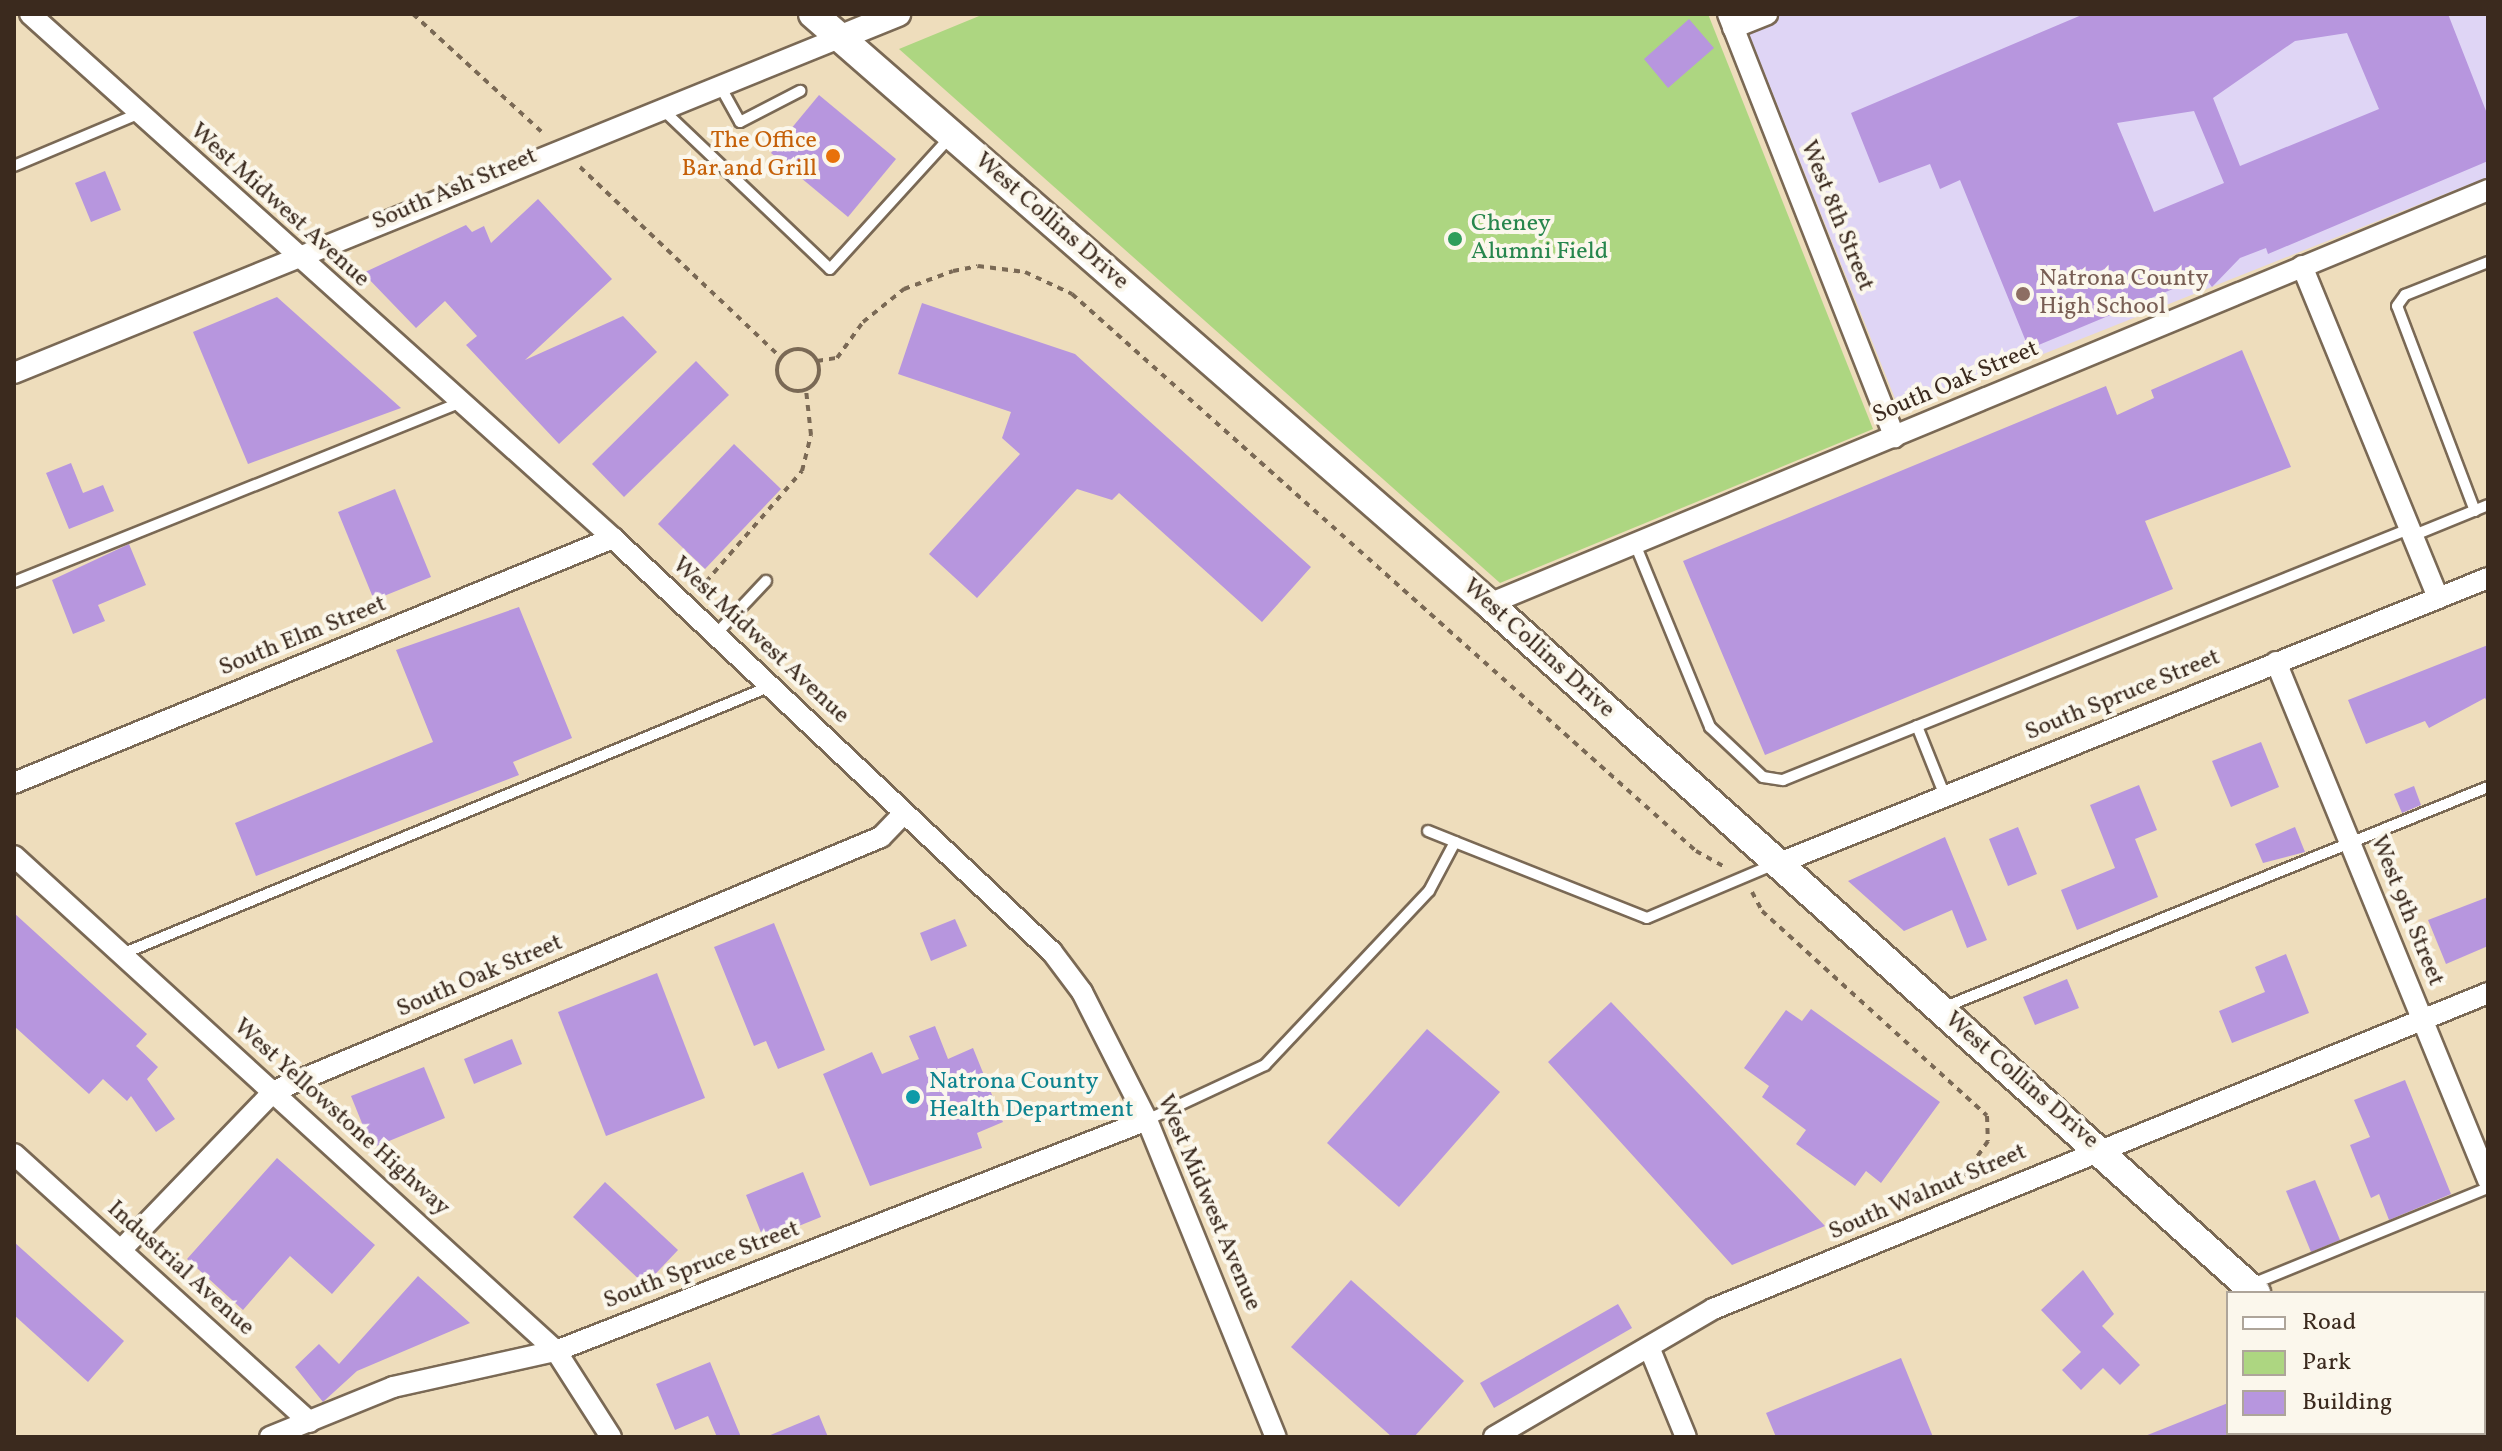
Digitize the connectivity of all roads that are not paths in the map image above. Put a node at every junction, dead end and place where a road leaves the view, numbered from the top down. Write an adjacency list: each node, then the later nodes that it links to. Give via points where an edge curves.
1 (30, 14): 10 (street, West Midwest Avenue)
2 (813, 14): 6 (main road, West Collins Drive)
3 (898, 14): 6 (street, South Ash Street)
4 (1767, 14): 5 (street)
5 (1731, 21): 19 (street, West 8th Street)
6 (839, 38): 7 (street, South Ash Street); 11 (main road, West Collins Drive)
7 (720, 84): 8 (lane, via 740,122); 9 (street, South Ash Street)
8 (800, 91)
9 (660, 107): 11 (lane, via 830,269); 14 (street, South Ash Street)
10 (138, 114): 12 (lane); 14 (street, West Midwest Avenue)
11 (951, 135): 29 (main road, West Collins Drive)
12 (14, 166)
13 (2488, 190): 16 (street, South Oak Street)
14 (295, 257): 17 (street, South Ash Street); 18 (street, West Midwest Avenue)
15 (2488, 262): 21 (lane, via 2405,295 2397,306)
16 (2302, 266): 19 (street, South Oak Street); 22 (street)
17 (14, 373)
18 (459, 403): 23 (street, West Midwest Avenue); 27 (lane)
19 (1895, 437): 24 (street, South Oak Street)
20 (2488, 505): 21 (lane)
21 (2475, 511): 22 (lane)
22 (2411, 532): 28 (street); 33 (lane)
23 (613, 538): 30 (street, West Midwest Avenue); 34 (street, South Elm Street)
24 (1635, 544): 29 (street, South Oak Street); 33 (lane, via 1710,727 1763,777 1783,780)
25 (2488, 578): 28 (street, South Spruce Street)
26 (766, 581): 30 (lane)
27 (14, 582)
28 (2438, 598): 31 (street, South Spruce Street)
29 (1489, 604): 42 (main road, West Collins Drive)
30 (720, 629): 32 (street, West Midwest Avenue)
31 (2276, 662): 36 (street, South Spruce Street); 40 (street, West 9th Street)
32 (772, 685): 37 (street, West Midwest Avenue); 43 (lane)
33 (1917, 726): 36 (lane)
34 (14, 783)
35 (2488, 787): 40 (lane)
36 (1945, 796): 42 (street, South Spruce Street)
37 (903, 814): 47 (street, South Oak Street, via 881,837); 48 (street, West Midwest Avenue, via 1052,952 1082,992)
38 (1428, 831): 39 (lane)
39 (1455, 842): 42 (lane, via 1647,918); 48 (lane, via 1429,891 1265,1065)
40 (2350, 843): 45 (lane); 46 (street, West 9th Street)
41 (14, 856): 43 (street, West Yellowstone Highway)
42 (1777, 864): 45 (main road, West Collins Drive)
43 (122, 954): 47 (street, West Yellowstone Highway)
44 (2488, 993): 46 (street, South Walnut Street)
45 (1940, 1009): 49 (main road, West Collins Drive)
46 (2422, 1020): 49 (street, South Walnut Street); 51 (street, West 9th Street)
47 (274, 1091): 53 (street, South Oak Street); 56 (street, West Yellowstone Highway)
48 (1147, 1120): 56 (street, South Spruce Street); 60 (street, West Midwest Avenue)
49 (2098, 1149): 54 (main road, West Collins Drive); 55 (street, South Walnut Street, via 1713,1309)
50 (14, 1154): 53 (street, Industrial Avenue)
51 (2488, 1180)
52 (2488, 1188): 54 (lane)
53 (121, 1250): 57 (street, Industrial Avenue)
54 (2252, 1289)
55 (1649, 1347): 61 (street, South Walnut Street); 62 (street)
56 (556, 1351): 57 (street, South Spruce Street, via 393,1387); 59 (street, West Yellowstone Highway)
57 (310, 1422): 58 (street, South Spruce Street)
58 (270, 1437)
59 (611, 1437)
60 (1276, 1437)
61 (1494, 1437)
62 (1686, 1437)

